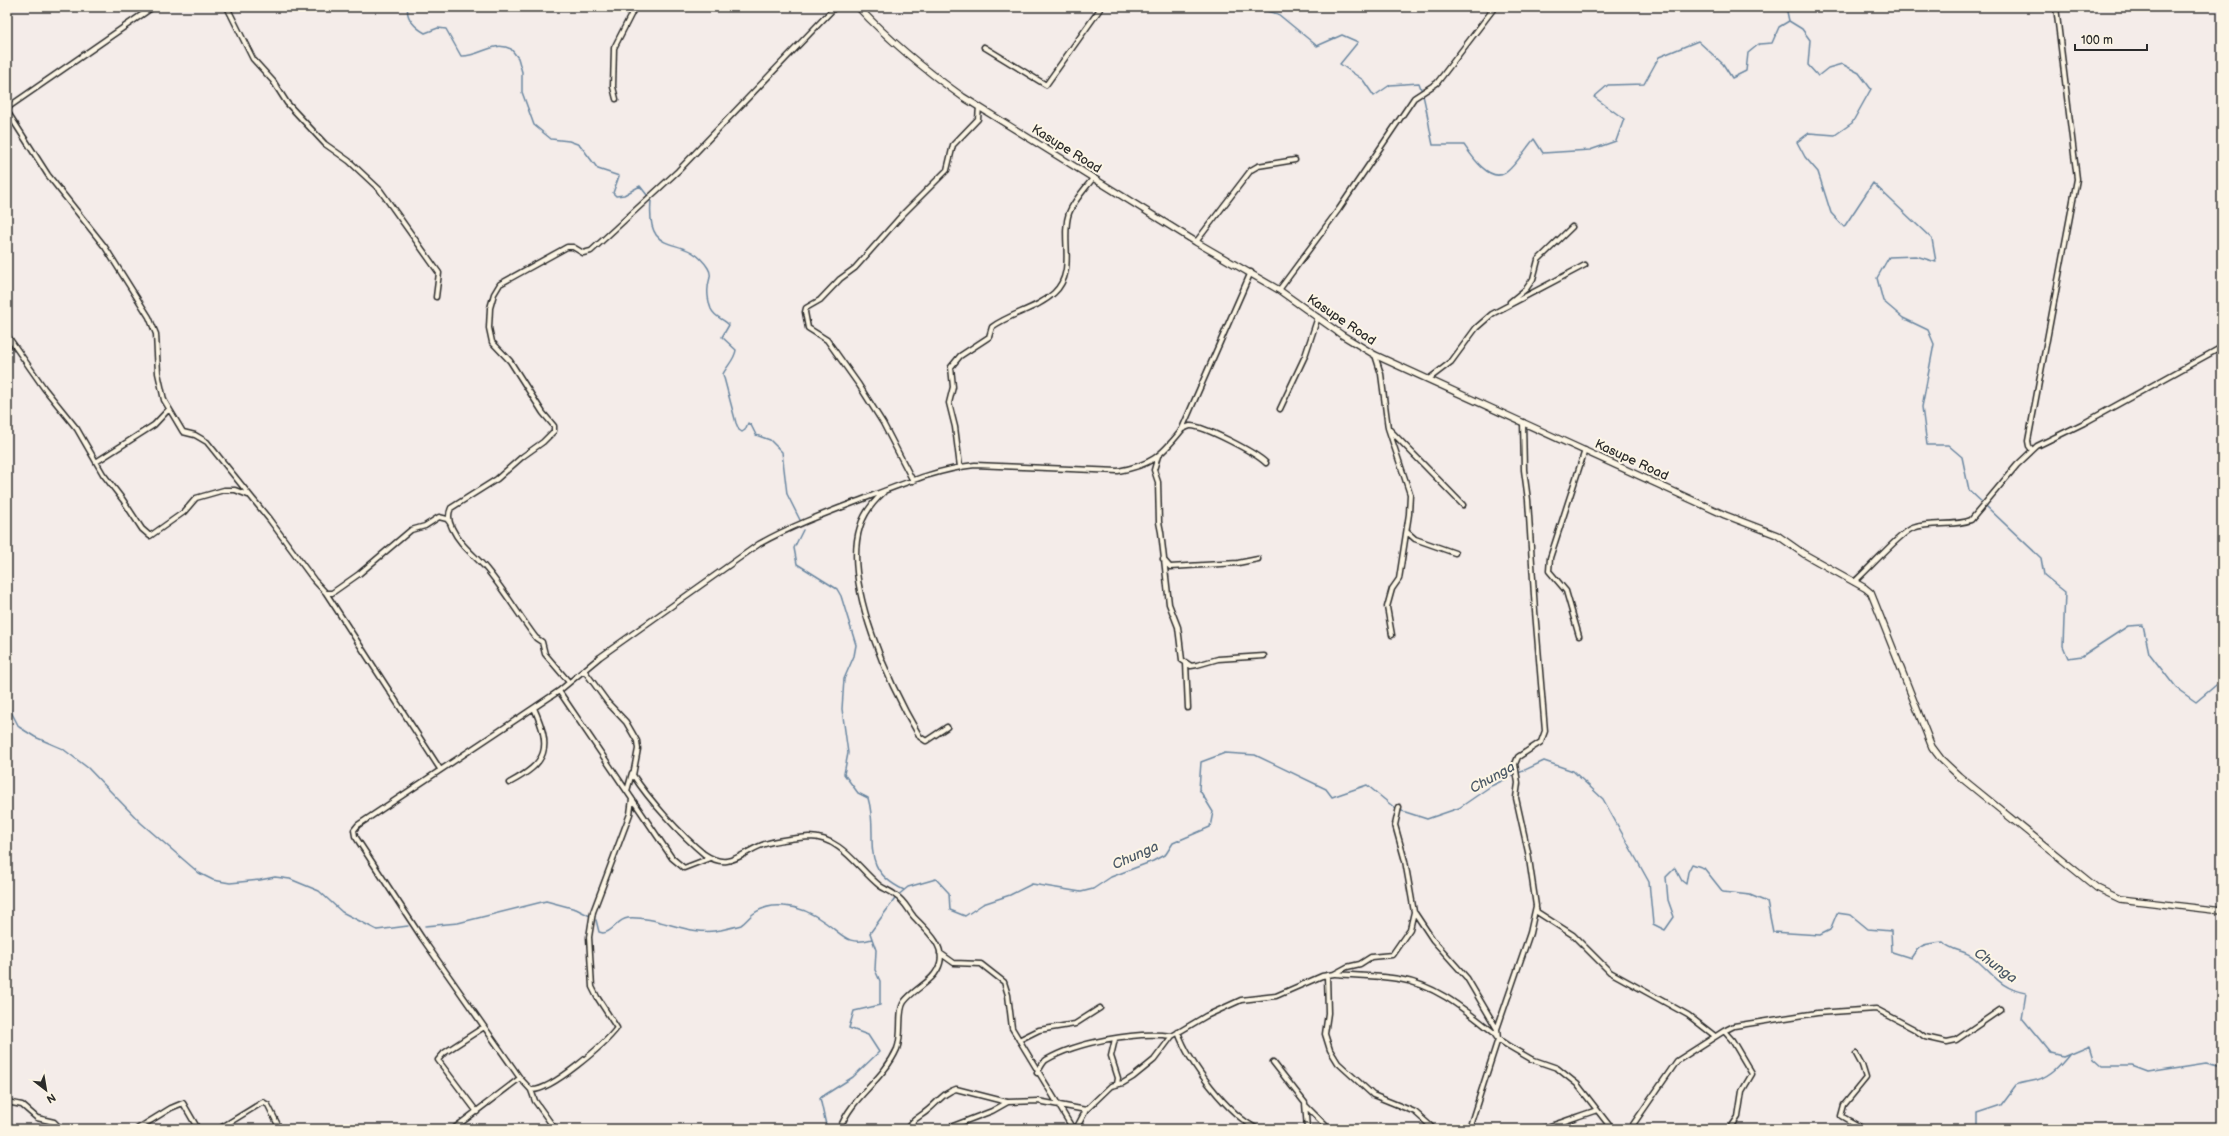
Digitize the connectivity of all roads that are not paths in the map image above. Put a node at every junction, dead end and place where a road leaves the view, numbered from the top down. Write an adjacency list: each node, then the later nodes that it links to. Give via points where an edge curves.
1 (153, 7): 12 (street)
2 (227, 7): 21 (street, via 253,59 273,80 296,113 325,144 349,161 385,197 416,240 424,255 439,273)
3 (635, 7): 10 (street, via 614,48 613,88)
4 (835, 7): 43 (street, via 678,171 591,251 583,253 573,247 567,247 498,286 490,308 490,337 510,361 554,426 554,431 497,479 451,508)
5 (858, 7): 11 (street, Kasupe Road, via 933,76)
6 (1097, 7): 9 (street, via 1100,9 1046,85)
7 (1495, 7): 20 (street, via 1437,83 1414,98 1339,209)
8 (2056, 7): 34 (street, via 2077,179 2028,441)
9 (984, 47)
10 (616, 99)
11 (979, 106): 15 (street, Kasupe Road); 39 (street, via 978,119 953,145 947,170 902,214 855,268 840,279 820,300 806,308 805,312 808,328 827,340 859,385 883,423)
12 (7, 108)
13 (7, 111): 28 (street, via 48,175 105,247 149,317 156,334 162,393)
14 (1295, 160): 17 (street, via 1258,166 1251,170)
15 (1094, 177): 17 (street, Kasupe Road); 38 (street, via 1070,212 1066,230 1068,256 1058,289 992,327 989,337 960,356 951,367 953,387 949,403)
16 (1572, 227): 22 (street, via 1538,260 1533,279)
17 (1196, 242): 19 (street, Kasupe Road)
18 (1586, 265): 22 (street)
19 (1251, 272): 20 (street, Kasupe Road); 32 (street)
20 (1279, 290): 23 (street, Kasupe Road)
21 (436, 297)
22 (1505, 306): 27 (street, via 1481,323 1451,362)
23 (1319, 316): 26 (street, Kasupe Road, via 1342,335); 29 (street, via 1305,356)
24 (7, 335): 36 (street, via 77,429)
25 (2222, 348): 34 (street)
26 (1375, 355): 27 (street, Kasupe Road); 31 (street, via 1381,374)
27 (1430, 378): 30 (street, Kasupe Road)
28 (169, 409): 36 (street, via 154,425); 41 (street, via 183,432 207,442)
29 (1280, 409)
30 (1523, 422): 33 (street, Kasupe Road); 67 (street, via 1534,611 1545,731 1541,742 1518,757 1515,764 1518,783 1516,798)
31 (1388, 428): 42 (street); 44 (street, via 1410,494)
32 (1181, 430): 35 (street); 37 (street, via 1190,426 1199,427 1245,448)
33 (1585, 450): 48 (street, Kasupe Road, via 1725,515 1777,536); 51 (street, via 1550,558 1549,571 1566,591)
34 (2032, 450): 48 (street, via 1971,520 1908,530)
35 (1158, 456): 38 (street, via 1140,467 1118,472 975,465); 46 (street, via 1154,470 1158,482)
36 (96, 462): 41 (street, via 142,529 150,536 184,512 196,498 224,490 235,490)
37 (1266, 463)
38 (960, 467): 39 (street)
39 (913, 481): 40 (street)
40 (885, 491): 54 (street, via 804,521 759,544); 59 (street, via 873,502 859,528 859,591 892,687 920,737 926,741)
41 (249, 496): 49 (street)
42 (1463, 505)
43 (450, 523): 49 (street, via 447,519 439,517 425,526 411,530 359,574 332,593); 55 (street, via 462,546 483,565 536,638 542,642 545,654)
44 (1407, 532): 45 (street, via 1415,539); 50 (street, via 1399,579 1392,589 1388,608)
45 (1455, 553)
46 (1163, 558): 47 (street, via 1170,567 1238,563); 53 (street, via 1168,604 1178,627 1182,660)
47 (1258, 559)
48 (1854, 582): 68 (street, Kasupe Road, via 1871,594 1898,656 1932,747 1948,766 2045,847 2097,888 2110,895 2147,904)
49 (326, 593): 60 (street)
50 (1392, 635)
51 (1579, 636)
52 (1264, 656): 53 (street, via 1218,659 1197,665)
53 (1186, 663): 58 (street)
54 (584, 670): 55 (street); 61 (street, via 626,722 637,741 638,749)
55 (568, 681): 56 (street)
56 (558, 691): 57 (street); 63 (street)
57 (534, 708): 60 (street); 62 (street, via 543,733 544,750 536,765)
58 (1188, 708)
59 (947, 727)
60 (440, 769): 75 (street, via 358,825 354,830 355,836)
61 (632, 773): 63 (street); 66 (street, via 669,819)
62 (509, 784)
63 (627, 791): 64 (street)
64 (632, 799): 66 (street, via 656,837 678,864 686,867); 89 (street, via 630,814 593,912 589,937 591,982 594,992 616,1028 582,1061 556,1081 537,1090)
65 (1398, 807): 69 (street, via 1395,825 1405,861)
66 (710, 858): 70 (street, via 734,861 763,844 810,837 827,841 847,853 879,886 896,895 908,906 913,917 925,926 936,942)
67 (1536, 906): 76 (street, via 1530,934); 80 (street, via 1537,912 1573,936 1610,972 1688,1015)
68 (2222, 911)
69 (1414, 912): 71 (street, via 1410,928 1392,955 1371,957); 76 (street, via 1433,940 1467,978)
70 (940, 953): 83 (street, via 954,963 981,964 1004,982 1012,1028); 104 (street, via 938,969 929,981 904,1002 900,1013 901,1034 897,1050 888,1067 850,1108)
71 (1334, 974): 72 (street); 82 (street, via 1398,978 1416,983 1442,994 1493,1032)
72 (1327, 975): 78 (street, via 1276,996 1253,998 1231,1004); 112 (street, via 1326,1034 1330,1050 1338,1063 1373,1095 1415,1112)
73 (1100, 1008): 83 (street, via 1075,1024 1039,1030)
74 (2000, 1010): 77 (street, via 1956,1040 1947,1042 1925,1037 1876,1009 1817,1013 1734,1026)
75 (484, 1027): 87 (street); 96 (street, via 444,1053 438,1060)
76 (1497, 1029): 82 (street)
77 (1724, 1031): 80 (street); 117 (street, via 1752,1074 1742,1091 1738,1117)
78 (1178, 1032): 79 (street); 109 (street, via 1199,1072 1219,1097)
79 (1172, 1036): 81 (street, via 1139,1034); 88 (street, via 1148,1065 1133,1077)
80 (1715, 1036): 116 (street, via 1677,1061)
81 (1115, 1039): 86 (street, via 1064,1050 1046,1060); 88 (street, via 1111,1056 1118,1078)
82 (1498, 1039): 95 (street, via 1532,1059 1557,1068 1576,1084); 113 (street)
83 (1019, 1040): 86 (street)
84 (1856, 1054): 118 (street, via 1866,1078 1844,1105 1842,1116)
85 (1273, 1062): 93 (street)
86 (1037, 1073): 92 (street)
87 (520, 1078): 89 (street); 96 (street)
88 (1117, 1084): 94 (street, via 1111,1086)
89 (531, 1090): 103 (street, via 535,1101)
90 (7, 1102): 97 (street, via 22,1105 37,1118 54,1122)
91 (1008, 1102): 92 (street, via 1032,1100); 105 (street, via 956,1089 948,1092 930,1109 915,1118); 106 (street)
92 (1056, 1104): 94 (street); 107 (street)
93 (1306, 1106): 110 (street); 111 (street)
94 (1086, 1110): 108 (street)
95 (1597, 1110): 114 (street, via 1566,1119 1550,1128); 115 (street)
96 (477, 1112): 102 (street)
97 (61, 1129)
98 (136, 1129): 99 (street, via 183,1103)
99 (198, 1129)
100 (219, 1129): 101 (street, via 263,1102 268,1105)
101 (280, 1129)
102 (453, 1129)
103 (556, 1129)
104 (840, 1129)
105 (906, 1129)
106 (945, 1129)
107 (1072, 1129)
108 (1076, 1129)
109 (1258, 1129)
110 (1307, 1129)
111 (1329, 1129)
112 (1434, 1129)
113 (1469, 1129)
114 (1540, 1129)
115 (1612, 1129)
116 (1630, 1129)
117 (1730, 1129)
118 (1864, 1129)

